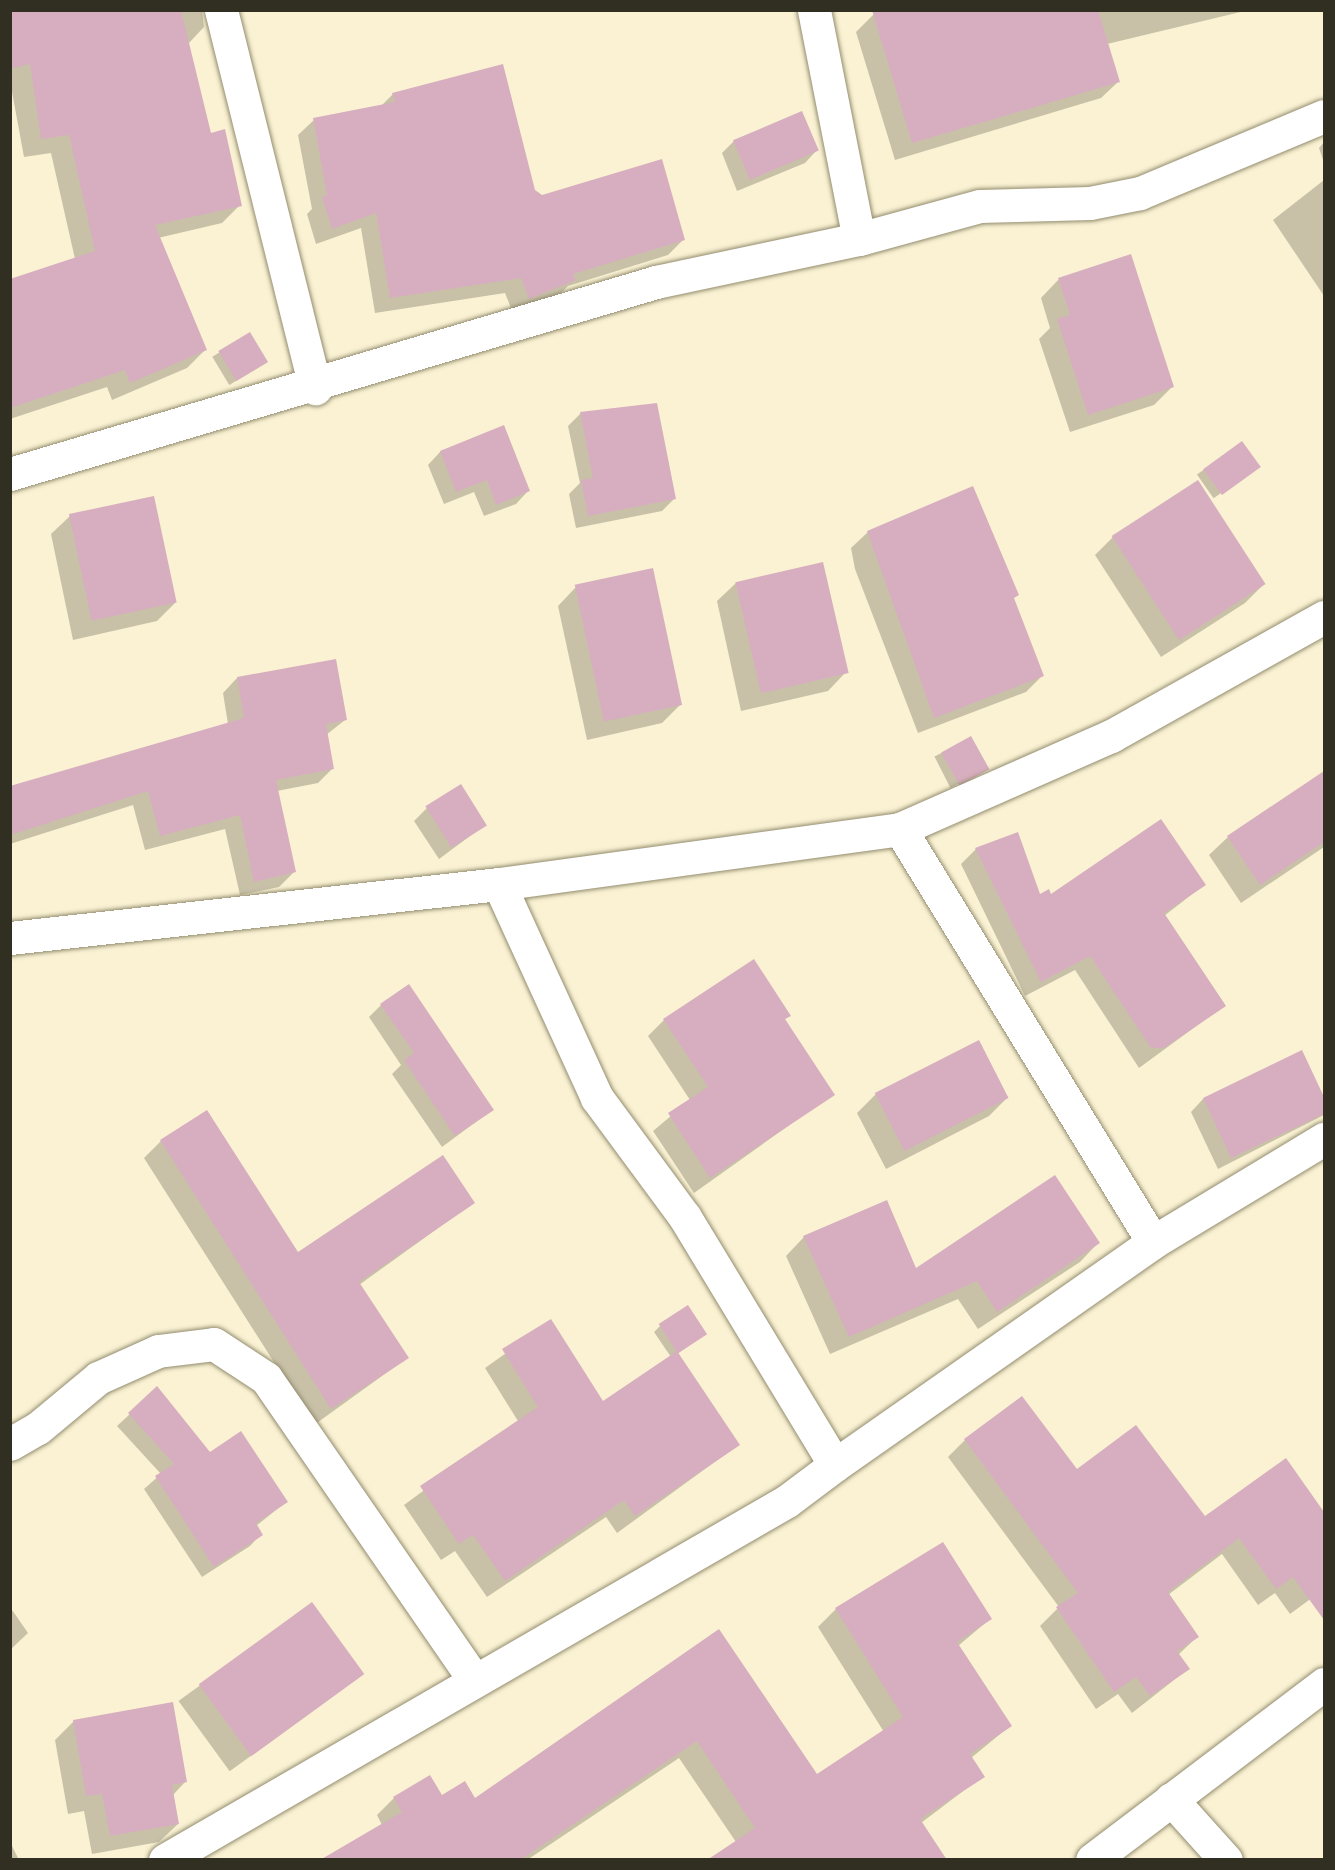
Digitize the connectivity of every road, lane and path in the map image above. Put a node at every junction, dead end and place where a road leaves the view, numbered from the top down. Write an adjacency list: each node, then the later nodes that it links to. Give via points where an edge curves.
1 (221, 10): 5 (street)
2 (814, 10): 4 (street)
3 (1324, 116): 4 (street, via 1140,193 1090,203 980,206)
4 (859, 239): 5 (street, via 656,282)
5 (315, 388): 6 (street)
6 (10, 474)
7 (1324, 617): 8 (street, via 1111,736)
8 (900, 829): 9 (street); 12 (street)
9 (499, 884): 10 (street); 14 (street, via 597,1098 684,1216)
10 (10, 938)
11 (1324, 1139): 12 (street)
12 (1153, 1242): 14 (street)
13 (10, 1444): 15 (street, via 38,1428 98,1378 158,1351 214,1344 266,1378)
14 (835, 1465): 15 (street, via 787,1502)
15 (473, 1678): 18 (street)
16 (1324, 1684): 17 (street)
17 (1171, 1799): 19 (street); 20 (street)
18 (165, 1860)
19 (1092, 1860)
20 (1226, 1860)

